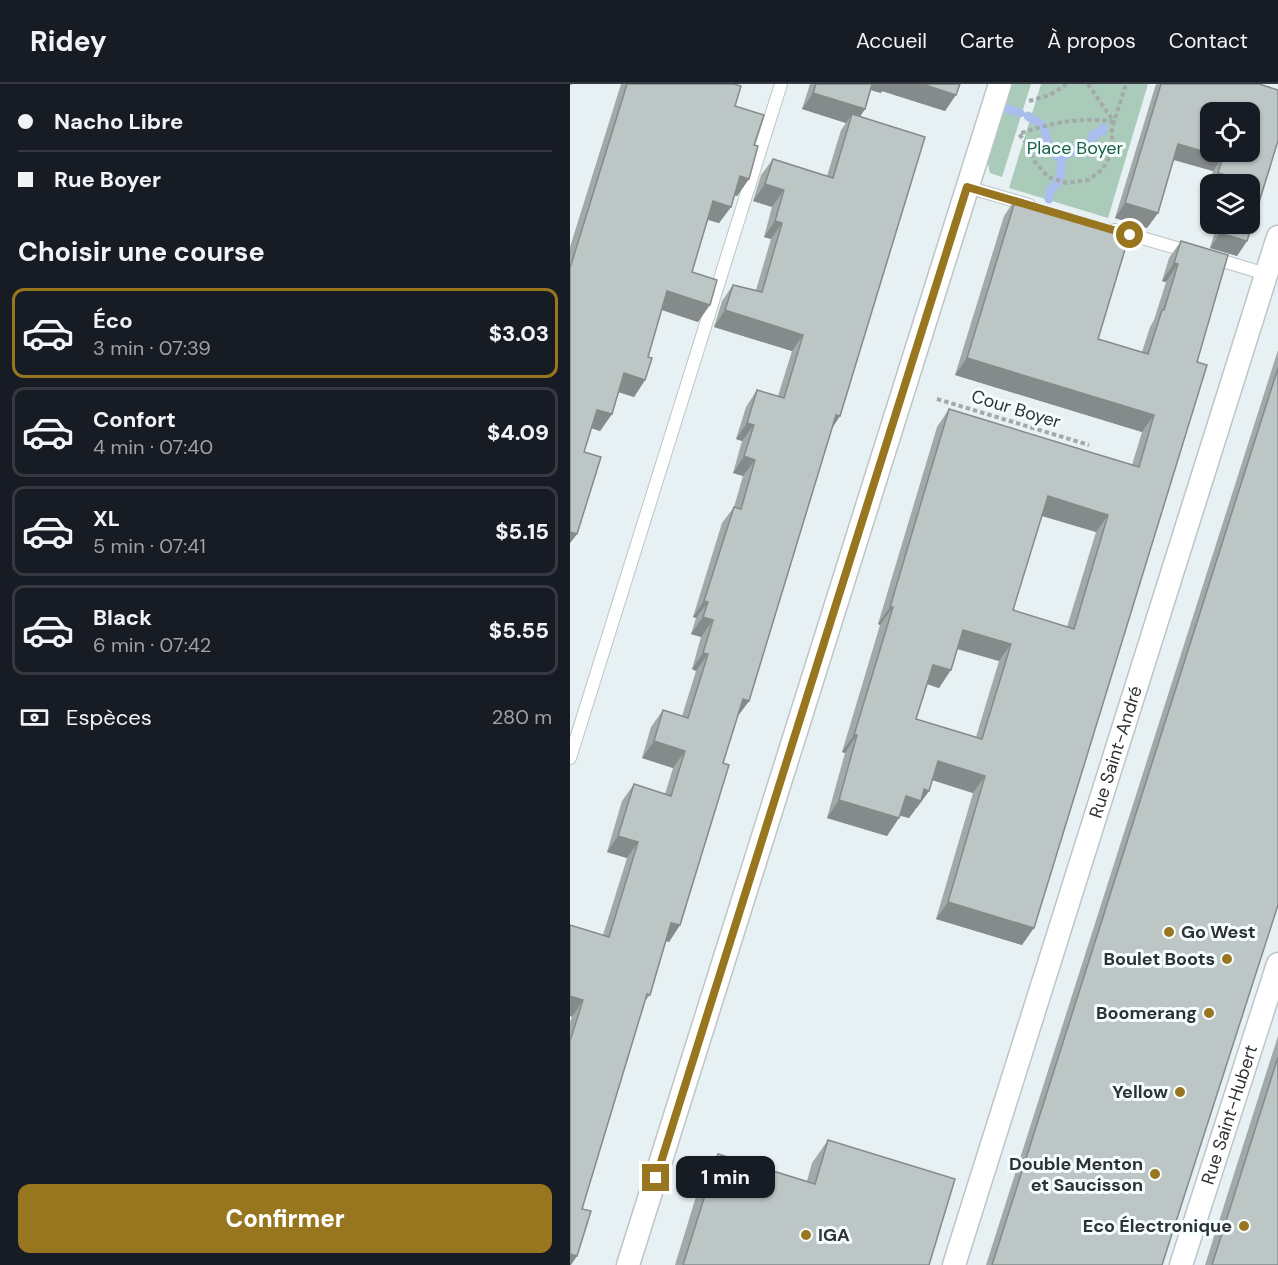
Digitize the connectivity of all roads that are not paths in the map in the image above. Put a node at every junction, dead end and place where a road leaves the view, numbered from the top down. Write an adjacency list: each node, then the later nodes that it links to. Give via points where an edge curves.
1 (781, 84): 8 (lane)
2 (1000, 84): 3 (street)
3 (967, 187): 4 (lane); 10 (street)
4 (1045, 210)
5 (1102, 227): 7 (lane)
6 (1278, 237): 7 (street, Rue Saint-André)
7 (1266, 274): 11 (street, Rue Saint-André)
8 (570, 758)
9 (1278, 964): 12 (street, Rue Saint-Hubert)
10 (628, 1265)
11 (954, 1265)
12 (1181, 1265)

